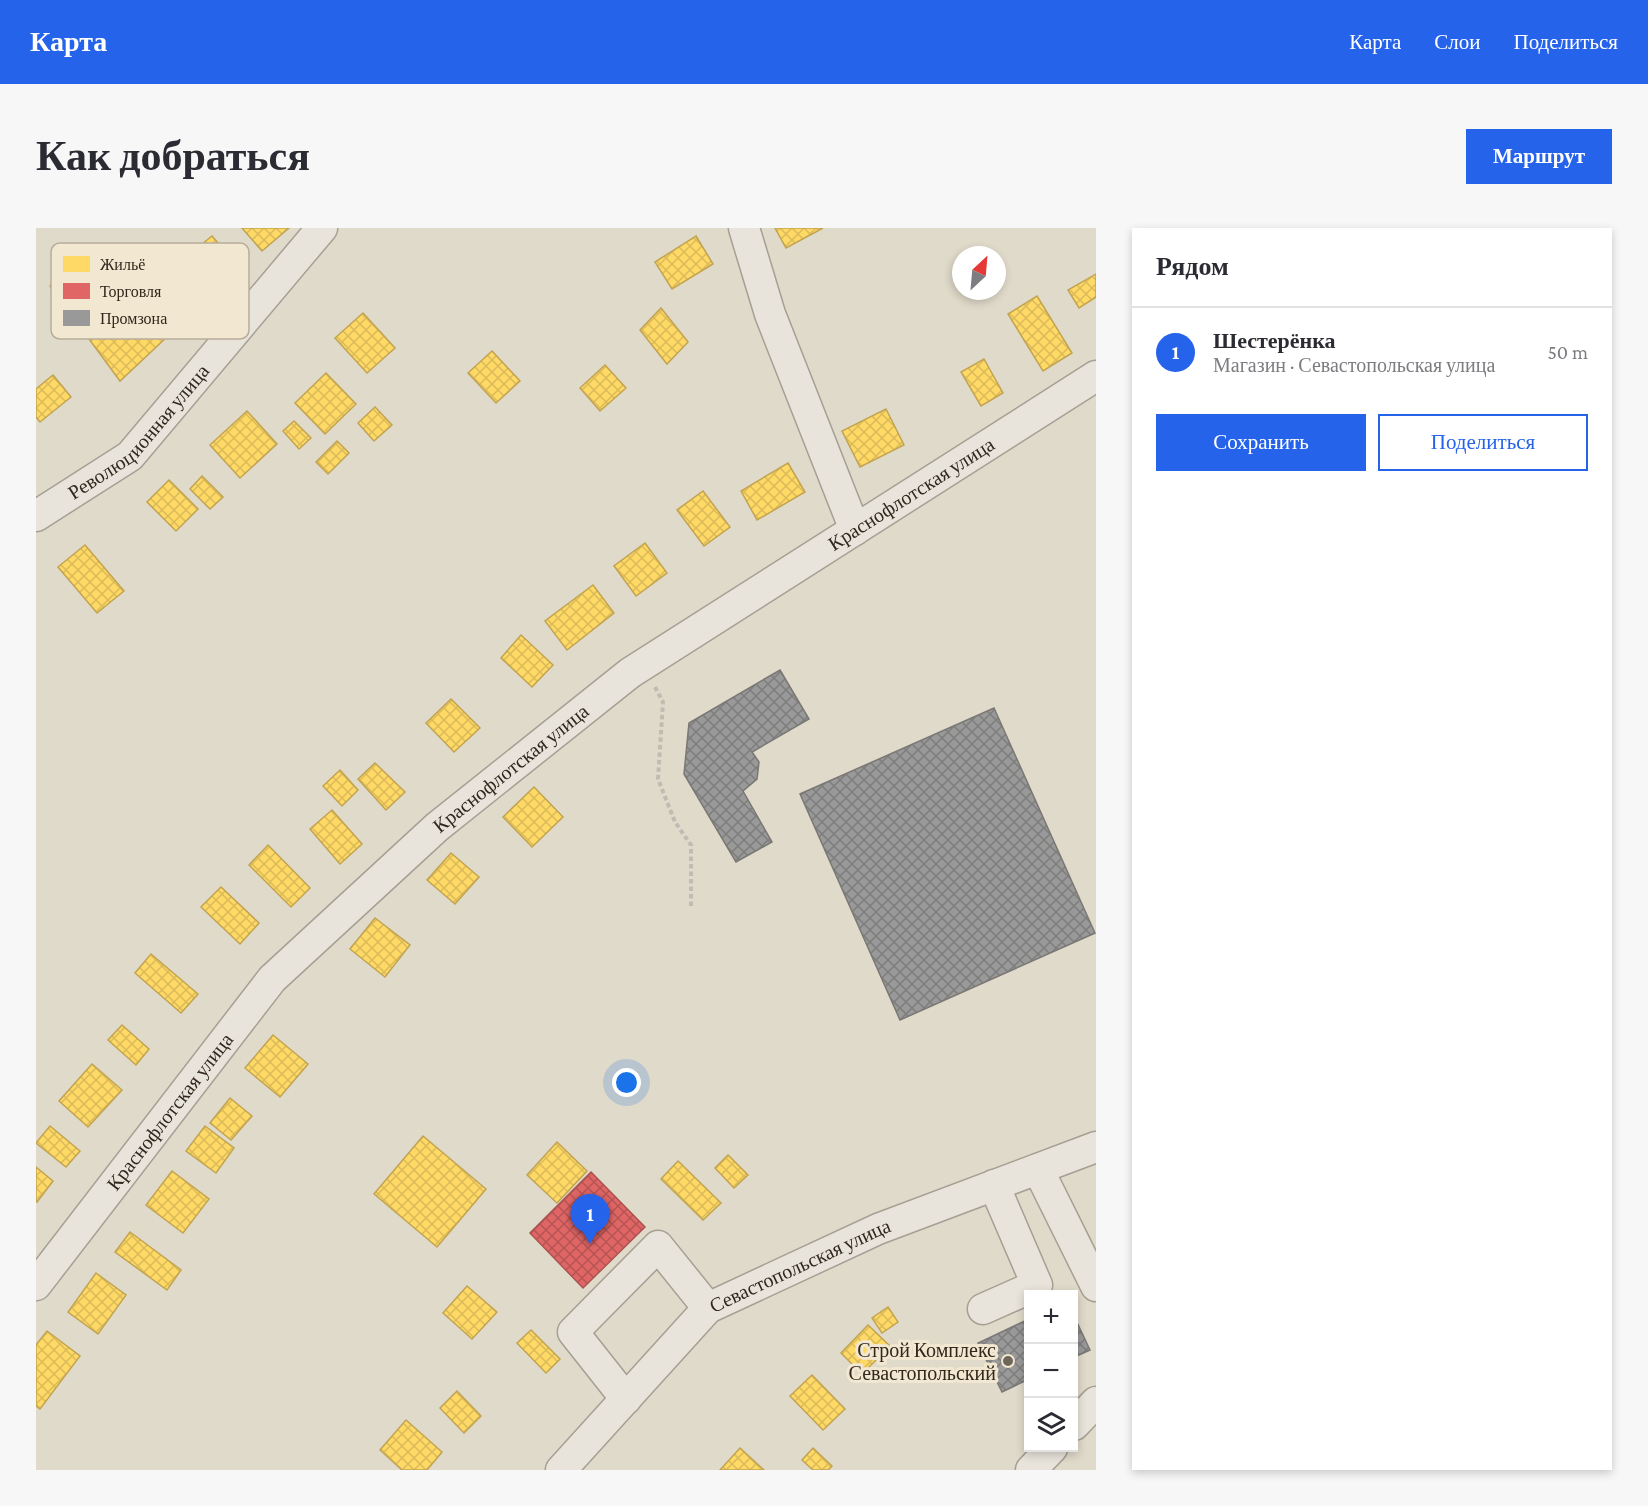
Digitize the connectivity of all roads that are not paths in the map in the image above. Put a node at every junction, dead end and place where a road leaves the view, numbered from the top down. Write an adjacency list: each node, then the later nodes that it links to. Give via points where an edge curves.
1 (322, 228): 3 (street, Революционная улица)
2 (744, 228): 7 (street, via 770,314)
3 (249, 315)
4 (229, 339): 6 (street, Революционная улица, via 130,456)
5 (1096, 376): 7 (street, Краснофлотская улица)
6 (36, 516)
7 (855, 530): 11 (street, Краснофлотская улица, via 630,673 437,827 272,980)
8 (1096, 1147): 9 (street, Севастопольская улица)
9 (1038, 1169): 10 (street, Севастопольская улица); 12 (street)
10 (994, 1185): 13 (street, Севастопольская улица, via 878,1229); 14 (street, via 1037,1285)
11 (36, 1285)
12 (1096, 1286)
13 (708, 1308): 15 (street, Севастопольская улица); 15 (street, via 658,1246 573,1332)
14 (983, 1309)
15 (626, 1399): 19 (street, Севастопольская улица)
16 (1096, 1402): 17 (street)
17 (1078, 1421)
18 (1048, 1452): 20 (street)
19 (561, 1470)
20 (1031, 1470)

